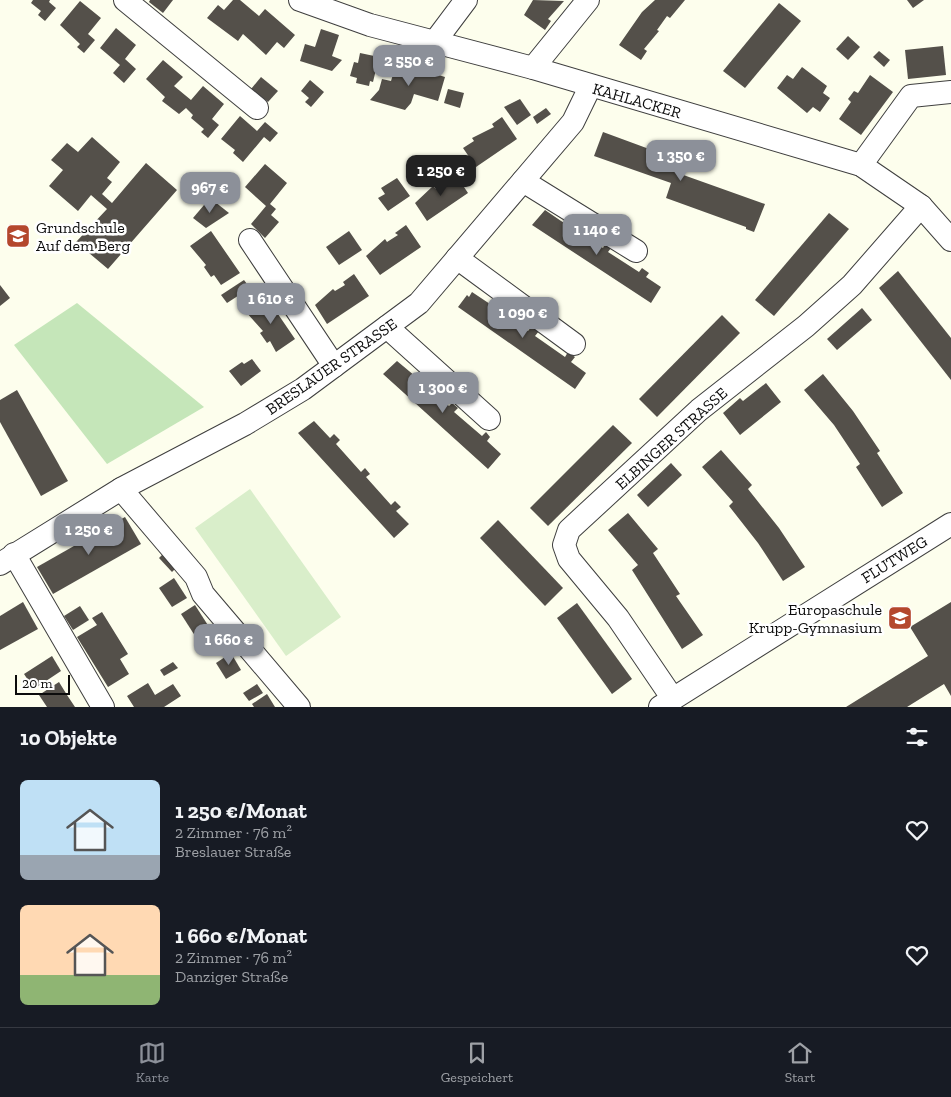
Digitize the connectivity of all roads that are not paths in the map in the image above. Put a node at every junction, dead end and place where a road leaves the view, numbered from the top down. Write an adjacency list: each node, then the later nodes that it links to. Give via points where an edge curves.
1 (125, 0): 10 (street)
2 (300, 0): 5 (street, KAHLACKER)
3 (466, 0): 6 (street)
4 (588, 0): 7 (street)
5 (352, 8): 6 (street, KAHLACKER, via 370,25)
6 (436, 40): 7 (street, KAHLACKER)
7 (533, 68): 8 (street, KAHLACKER)
8 (590, 87): 11 (street, KAHLACKER); 12 (street, BRESLAUER STRASSE, via 573,122)
9 (951, 92): 11 (street, via 910,96)
10 (257, 108)
11 (861, 165): 13 (street, KAHLACKER)
12 (523, 181): 16 (street); 17 (street, BRESLAUER STRASSE)
13 (921, 206): 14 (street, KAHLACKER); 25 (street, ELBINGER STRASSE, via 852,285 806,326 699,410 569,530 564,545 569,559 618,618)
14 (948, 228)
15 (250, 240): 20 (street)
16 (636, 251)
17 (457, 258): 18 (street, BRESLAUER STRASSE, via 419,303); 19 (street)
18 (387, 327): 20 (street, BRESLAUER STRASSE); 21 (street)
19 (574, 344)
20 (334, 366): 22 (street, BRESLAUER STRASSE, via 246,424)
21 (489, 419)
22 (121, 489): 24 (street, BRESLAUER STRASSE); 27 (street, via 196,577 203,594)
23 (951, 524): 25 (street, FLUTWEG)
24 (7, 559): 26 (street)
25 (666, 703)
26 (104, 707)
27 (300, 707)

